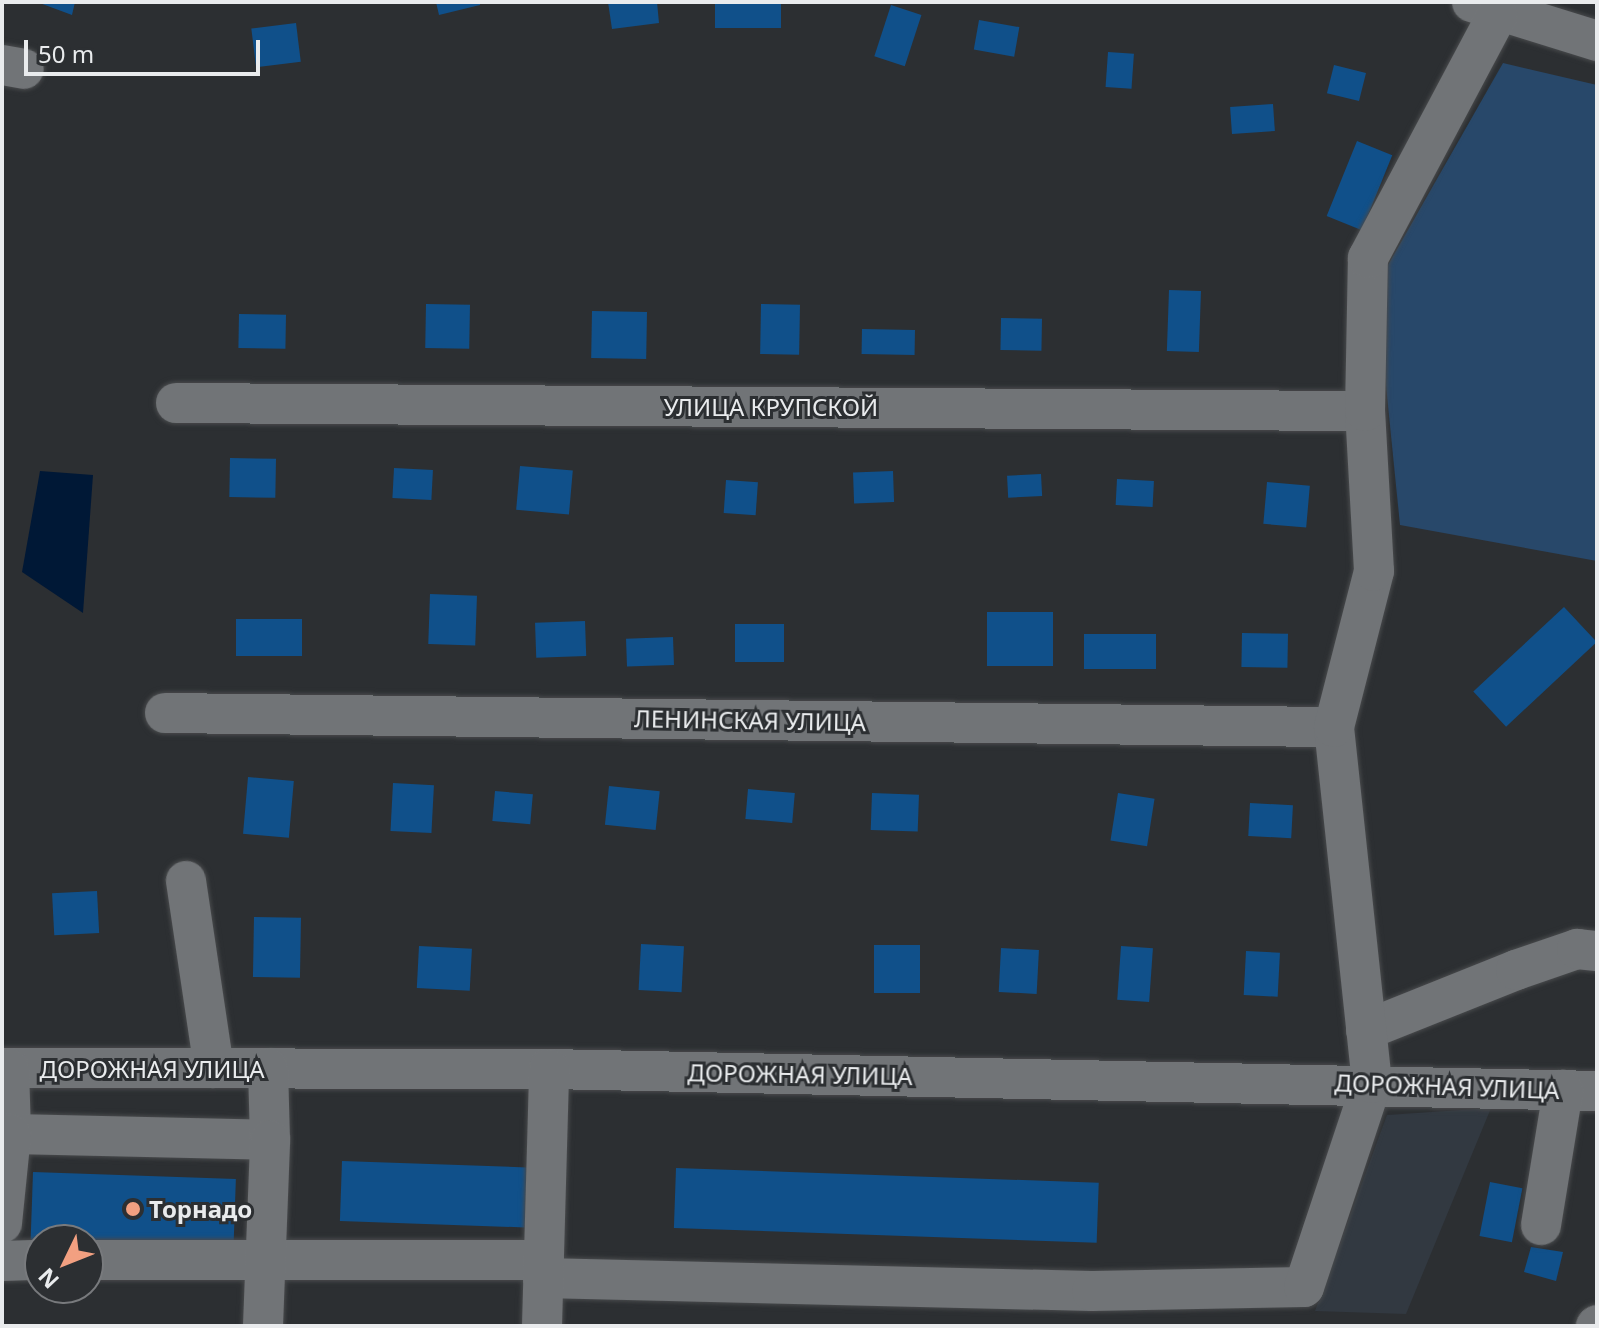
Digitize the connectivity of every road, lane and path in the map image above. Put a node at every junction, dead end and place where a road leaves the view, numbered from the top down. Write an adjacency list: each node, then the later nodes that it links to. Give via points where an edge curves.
1 (1485, 8): 2 (street); 4 (street, via 1368,258)
2 (1597, 41)
3 (176, 403): 4 (street, УЛИЦА КРУПСКОЙ)
4 (1365, 411): 6 (street, via 1374,571)
5 (165, 713): 6 (street, ЛЕНИНСКАЯ УЛИЦА)
6 (1334, 727): 9 (street)
7 (186, 881): 10 (street)
8 (1597, 951): 9 (street, via 1577,949)
9 (1366, 1030): 14 (street)
10 (214, 1068): 11 (street, ДОРОЖНАЯ УЛИЦА); 12 (street, ДОРОЖНАЯ УЛИЦА)
11 (268, 1068): 13 (street, ДОРОЖНАЯ УЛИЦА); 17 (street)
12 (6, 1069): 16 (street)
13 (549, 1069): 14 (street, ДОРОЖНАЯ УЛИЦА); 24 (street)
14 (1372, 1083): 15 (street, ДОРОЖНАЯ УЛИЦА); 24 (street, via 1304,1287 1092,1291)
15 (1580, 1091): 19 (street)
16 (11, 1134): 17 (street); 18 (street)
17 (270, 1140): 20 (street)
18 (2, 1223)
19 (1541, 1225)
20 (266, 1258): 22 (street); 24 (street); 25 (street)
21 (24, 1260): 23 (street)
22 (104, 1260)
23 (2, 1261)
24 (544, 1269): 26 (street)
25 (263, 1326)
26 (542, 1326)

